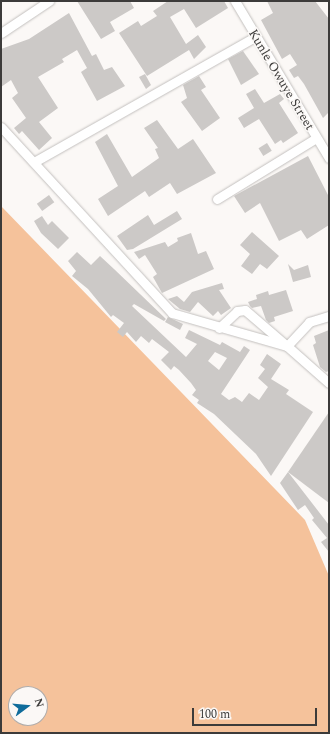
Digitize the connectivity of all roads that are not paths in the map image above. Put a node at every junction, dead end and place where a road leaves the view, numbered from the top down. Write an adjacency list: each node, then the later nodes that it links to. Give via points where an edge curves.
1 (49, 1): 3 (street)
2 (235, 1): 4 (street, Kunle Owuye Street)
3 (1, 33)
4 (255, 37): 6 (street, Kunle Owuye Street); 8 (street)
5 (1, 127): 8 (street)
6 (316, 138): 7 (street, Kunle Owuye Street); 9 (street)
7 (329, 158)
8 (34, 162): 11 (street, via 172,313)
9 (217, 199)
10 (329, 316): 12 (street, via 308,322)
11 (219, 328): 12 (street); 12 (street, via 237,311 245,310)
12 (287, 346): 13 (street)
13 (329, 383)

